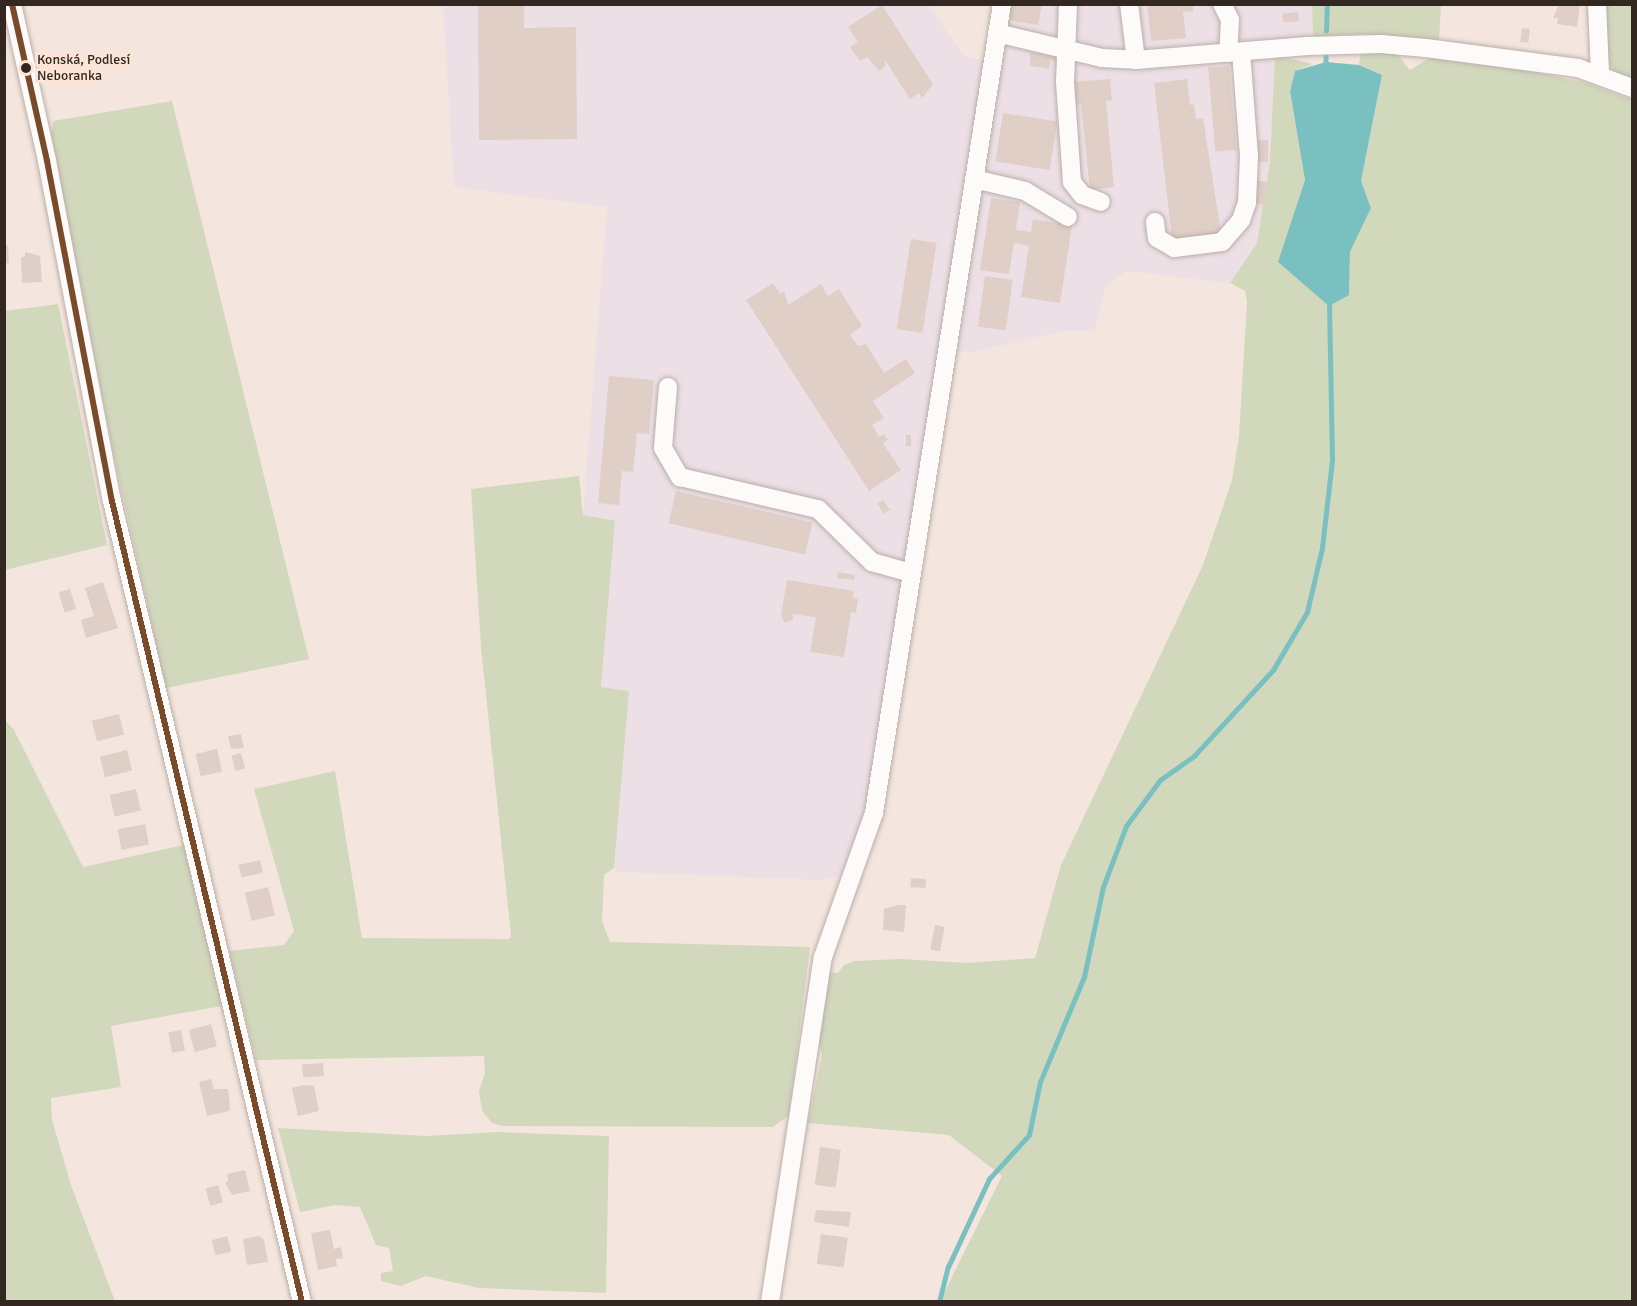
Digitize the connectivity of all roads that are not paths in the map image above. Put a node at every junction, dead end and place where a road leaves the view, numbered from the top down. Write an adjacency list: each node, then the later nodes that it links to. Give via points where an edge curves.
1 (12, 4): 19 (street, via 47,161 111,501)
2 (1068, 4): 8 (street)
3 (1130, 4): 10 (street)
4 (1222, 4): 9 (street, via 1230,20)
5 (1597, 4): 11 (street)
6 (997, 6): 7 (street)
7 (997, 33): 8 (street); 13 (street)
8 (1069, 50): 10 (street, via 1102,58); 14 (street, via 1065,82 1072,182 1082,195)
9 (1235, 53): 10 (street); 11 (street, via 1381,44 1538,61); 16 (street, via 1249,156 1247,203 1241,220 1222,242 1173,248 1157,238)
10 (1136, 60)
11 (1600, 74): 12 (street)
12 (1632, 88)
13 (974, 179): 15 (street, via 1025,191); 18 (street)
14 (1101, 202)
15 (1068, 217)
16 (1155, 222)
17 (668, 387): 18 (street, via 663,448 680,477 818,509 872,562)
18 (911, 573): 20 (street, via 874,813 834,920 815,996)
19 (302, 1302)
20 (770, 1302)

